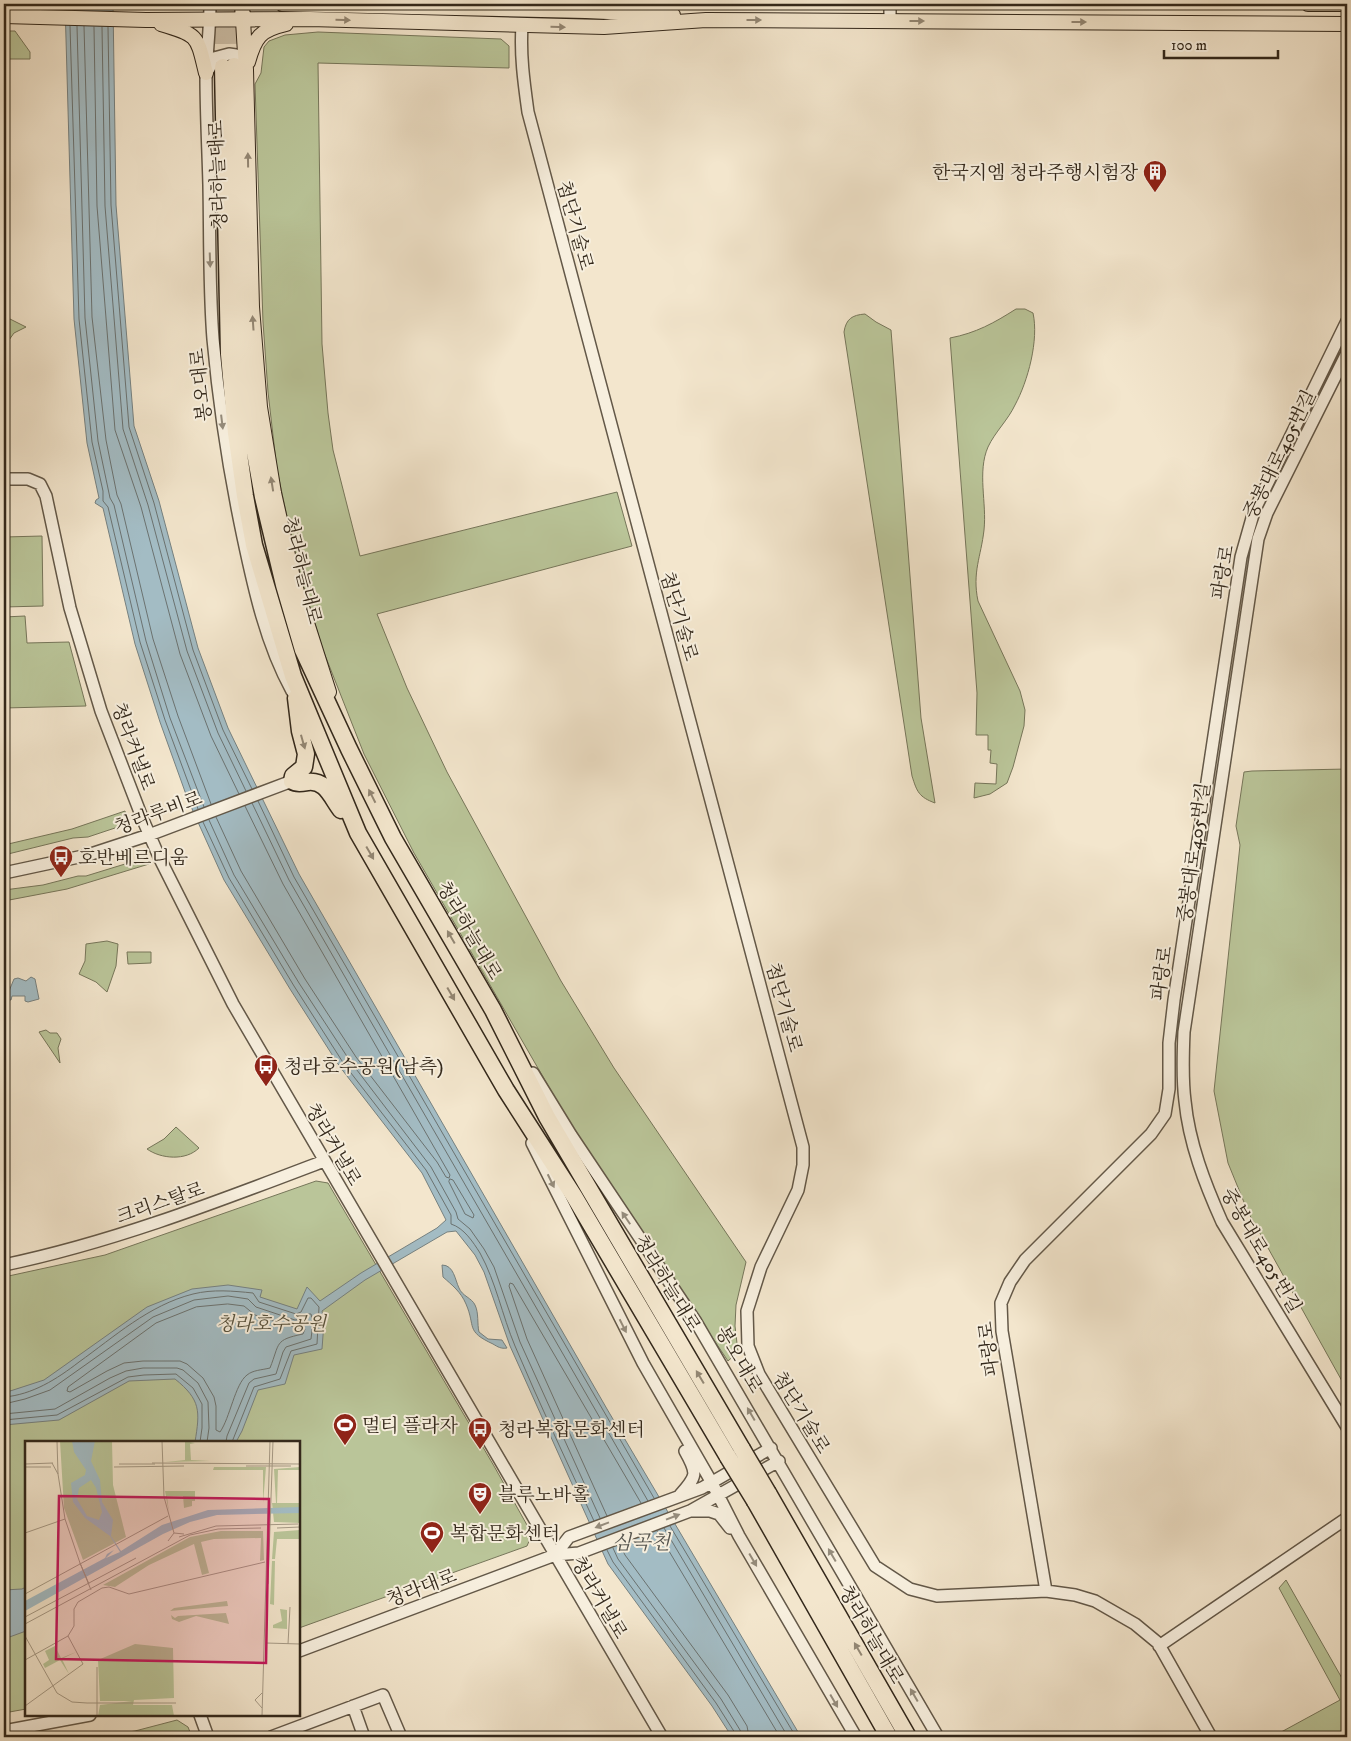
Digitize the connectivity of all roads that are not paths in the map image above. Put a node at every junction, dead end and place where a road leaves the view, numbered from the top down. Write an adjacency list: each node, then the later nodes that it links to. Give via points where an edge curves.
1 (210, 4): 9 (street, 봉오대로)
2 (242, 4): 8 (main road)
3 (282, 4): 12 (main road, via 662,14)
4 (890, 4): 13 (street)
5 (1308, 4): 6 (main road)
6 (1347, 4)
7 (4, 16): 11 (main road)
8 (242, 18): 9 (main road); 10 (main road); 16 (main road)
9 (210, 19): 11 (main road); 17 (street, 봉오대로)
10 (310, 19): 15 (main road, one-way to 15); 16 (main road, via 270,28)
11 (146, 20): 17 (main road, via 186,31 194,37)
12 (706, 20): 13 (main road, one-way to 13); 15 (main road, one-way to 12, via 604,27)
13 (890, 21): 14 (main road, one-way to 14)
14 (1347, 24)
15 (522, 26): 45 (street, 첨단기술로, via 522,75 528,112 804,1147 798,1190 761,1267 748,1311 748,1346 759,1374 875,1566 910,1589 936,1596)
16 (234, 68): 17 (street, via 236,55 229,54 214,58); 21 (highway, 청라하늘대로, via 230,354 236,433); 29 (highway, 청라하늘대로, one-way to 16, via 393,838 349,749 303,650 284,584 248,418 242,350)
17 (206, 73): 22 (street, 봉오대로, one-way to 22, via 210,262 218,387 234,495)
18 (1347, 321): 45 (street, 파랑로, via 1254,511 1241,558 1174,1000 1165,1114 1151,1134 1026,1260 1010,1282 1001,1303 1003,1340)
19 (1347, 353): 34 (street, 중봉대로405번길, via 1267,514 1258,539 1186,1022 1183,1068 1185,1102 1194,1146 1222,1222)
20 (4, 479): 27 (street, 청라커낼로, via 28,478 40,484 46,496 70,608 101,711)
21 (250, 521): 22 (highway); 24 (highway, 청라하늘대로, via 293,676)
22 (269, 636): 23 (street, 봉오대로, via 282,674)
23 (296, 698): 24 (street, 봉오대로); 25 (highway, one-way to 25, via 306,754 304,767)
24 (322, 745): 26 (highway, 청라하늘대로)
25 (292, 781): 26 (highway, via 321,784); 27 (street, 청라루비로)
26 (358, 833): 30 (highway, 청라하늘대로, one-way to 30)
27 (149, 835): 28 (street, 청라루비로, via 88,855); 31 (street, 청라커낼로, via 233,1004)
28 (4, 873)
29 (493, 1010): 35 (street, 봉오대로, one-way to 29, via 696,1322 571,1135); 40 (highway, 청라하늘대로, one-way to 29, bridge, via 742,1449 546,1117)
30 (506, 1090): 33 (street, one-way to 33, via 604,1288); 40 (highway, 청라하늘대로, bridge, via 574,1196 728,1457)
31 (324, 1161): 32 (street, 크리스탈로, via 124,1234); 44 (street, 청라커낼로)
32 (4, 1264)
33 (677, 1423): 37 (street); 39 (street, via 695,1475)
34 (1347, 1427)
35 (771, 1448): 36 (street, 봉오대로); 37 (street)
36 (779, 1461): 38 (street); 61 (street, 봉오대로, one-way to 36)
37 (712, 1483): 38 (street); 39 (street)
38 (718, 1494): 41 (street); 43 (street)
39 (680, 1495): 44 (street, one-way to 44, via 569,1537)
40 (762, 1497): 59 (highway, 청라하늘대로); 60 (highway, 청라하늘대로, one-way to 40)
41 (690, 1511): 43 (street, via 719,1514); 44 (street, 청라대로, one-way to 41, via 578,1553)
42 (1347, 1518): 46 (street)
43 (739, 1536): 58 (street, one-way to 58)
44 (555, 1555): 47 (street, 청라대로); 57 (street, 청라커낼로)
45 (1046, 1591): 46 (street, 첨단기술로, via 1095,1601 1136,1624)
46 (1159, 1646): 62 (street, 첨단기술로)
47 (300, 1651)
48 (353, 1706): 52 (street); 55 (street); 56 (street, via 383,1695)
49 (85, 1716): 51 (street)
50 (200, 1716): 53 (street)
51 (4, 1731)
52 (299, 1733): 54 (street)
53 (208, 1737)
54 (271, 1737)
55 (364, 1737)
56 (401, 1737)
57 (662, 1737)
58 (856, 1737)
59 (890, 1737)
60 (908, 1737)
61 (938, 1737)
62 (1211, 1737)

